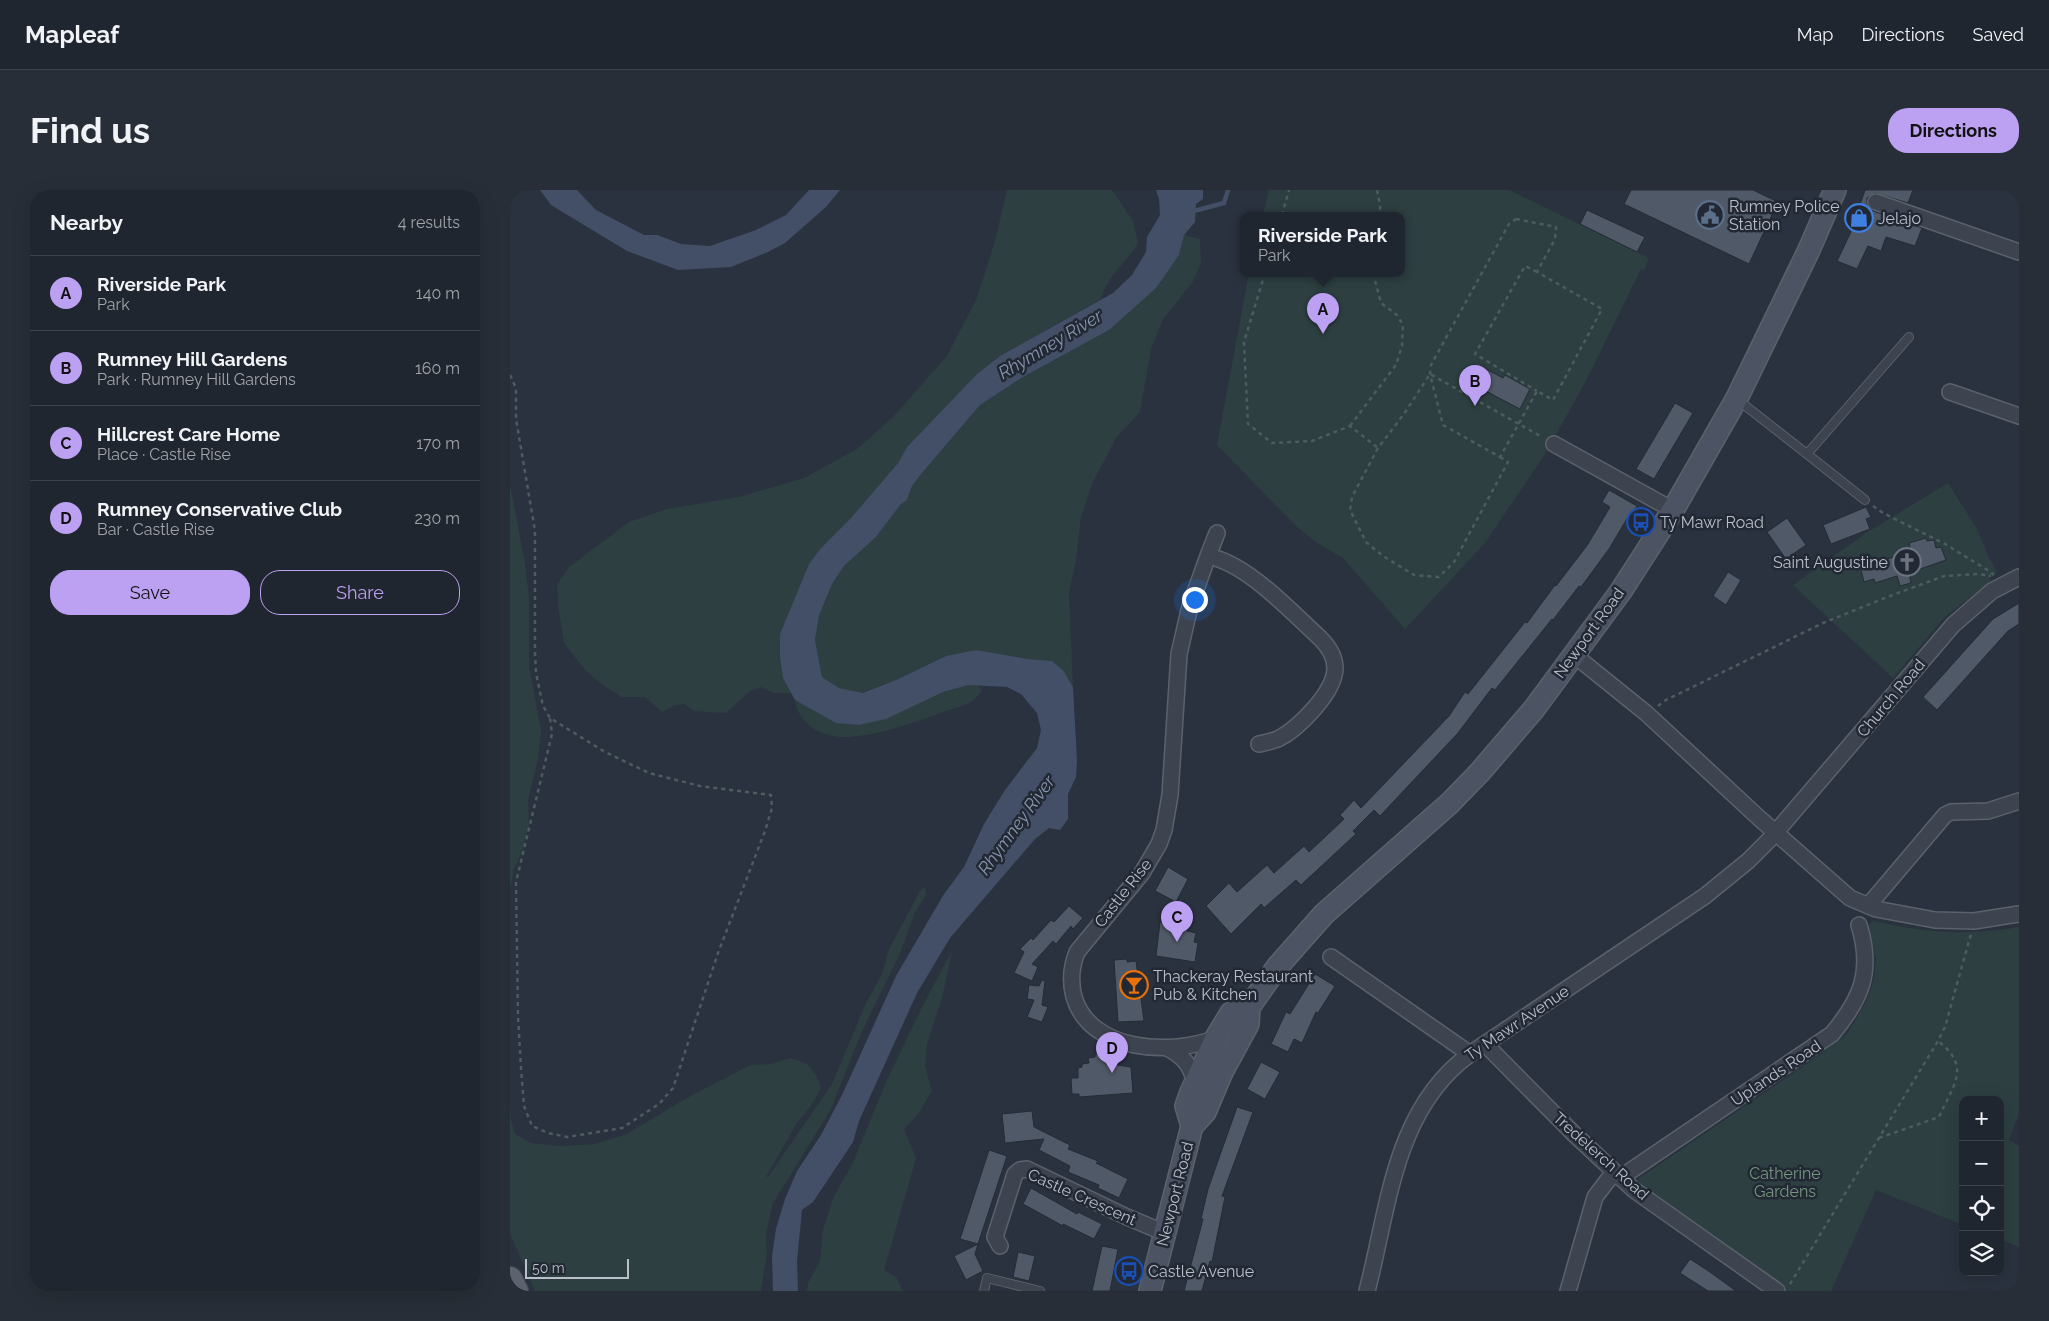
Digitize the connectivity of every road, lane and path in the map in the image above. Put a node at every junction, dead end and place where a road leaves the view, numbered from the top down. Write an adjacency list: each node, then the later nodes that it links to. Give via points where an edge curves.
1 (1289, 190): 5 (path)
2 (1377, 190): 6 (path)
3 (1835, 190): 16 (main road, Newport Road)
4 (1876, 202): 7 (street)
5 (1283, 212)
6 (1380, 212)
7 (2019, 252)
8 (1537, 272): 12 (path, via 1555,239 1556,226 1516,219 1509,224 1491,254 1431,365); 14 (path, via 1525,266 1475,354); 14 (path, via 1602,309 1553,400)
9 (1264, 277): 19 (path, via 1244,342 1248,424 1272,443 1312,441)
10 (1374, 277): 19 (path, via 1381,303 1397,315 1403,325 1402,346 1396,365)
11 (1909, 337): 22 (lane)
12 (1430, 374): 18 (path); 21 (path); 23 (path, via 1443,425)
13 (510, 375): 31 (path, via 516,388 516,419 535,531 536,673 543,706)
14 (1537, 390): 18 (path)
15 (1950, 392): 17 (street)
16 (1737, 398): 22 (lane); 25 (main road, Newport Road)
17 (2019, 416)
18 (1519, 424): 20 (path); 23 (path)
19 (1350, 426): 21 (path)
20 (1554, 444): 25 (street)
21 (1378, 448): 23 (path, via 1352,497 1350,510 1366,542 1383,556 1414,574 1439,577 1454,562 1508,462)
22 (1807, 454): 24 (lane)
23 (1500, 457)
24 (1865, 500): 30 (path, via 1995,577 1952,574 1890,596 1823,623)
25 (1673, 510): 29 (main road, Newport Road, via 1621,591)
26 (1217, 533): 27 (street, Castle Rise)
27 (1208, 556): 32 (street, via 1224,560 1243,571 1320,638 1333,658 1333,681 1321,699 1295,727 1279,738); 44 (street, Castle Rise, via 1188,613 1179,654 1170,795 1164,830 1142,873 1077,952 1073,962 1073,993 1079,1010 1100,1033 1128,1043)
28 (2019, 577): 34 (street, Church Road, via 1992,591 1953,625)
29 (1574, 655): 34 (street, via 1646,713); 40 (main road, Newport Road, via 1480,772 1450,803 1324,914 1278,966)
30 (1658, 706)
31 (550, 718): 31 (path, via 552,734 516,882 518,1016 524,1106 532,1126 567,1137 622,1128 659,1104 673,1088 772,808 770,796 700,786 649,773 606,752)
32 (1259, 744)
33 (2019, 801): 35 (street, via 1988,811 1945,815)
34 (1775, 832): 35 (street, via 1850,898); 43 (street, Ty Mawr Avenue, via 1748,862 1705,896)
35 (1868, 906): 37 (street, via 1918,918)
36 (2019, 914): 37 (street)
37 (1974, 921): 42 (path)
38 (1859, 925): 49 (street, Uplands Road, via 1866,950 1865,976 1850,1010 1832,1034)
39 (1331, 957): 45 (street)
40 (1249, 1007): 41 (main road, Newport Road, via 1231,1013); 47 (main road, Newport Road, via 1248,1024 1222,1072 1206,1112)
41 (1216, 1038): 44 (street, Castle Rise, via 1199,1045); 46 (main road, Newport Road)
42 (1938, 1041): 48 (path); 48 (path, via 1951,1050 1958,1075 1939,1116)
43 (1485, 1044): 45 (street, Ty Mawr Avenue); 49 (street, Tredelerch Road)
44 (1167, 1048): 46 (street, Castle Rise, via 1186,1060)
45 (1470, 1054): 58 (street, Ty Mawr Avenue, via 1438,1082 1410,1130 1393,1178)
46 (1195, 1083): 47 (main road, Newport Road, via 1186,1106)
47 (1192, 1126): 50 (main road, Newport Road)
48 (1879, 1138): 53 (path)
49 (1617, 1175): 53 (street, Tredelerch Road); 59 (street, Uplands Road, via 1595,1197)
50 (1165, 1233): 51 (street, Castle Crescent, via 1027,1169 1016,1174 995,1237); 57 (main road, Newport Road)
51 (1000, 1246)
52 (510, 1279): 54 (main road)
53 (1781, 1290)
54 (516, 1291)
55 (984, 1291): 56 (lane, via 987,1278)
56 (1040, 1291)
57 (1150, 1291)
58 (1367, 1291)
59 (1568, 1291)

